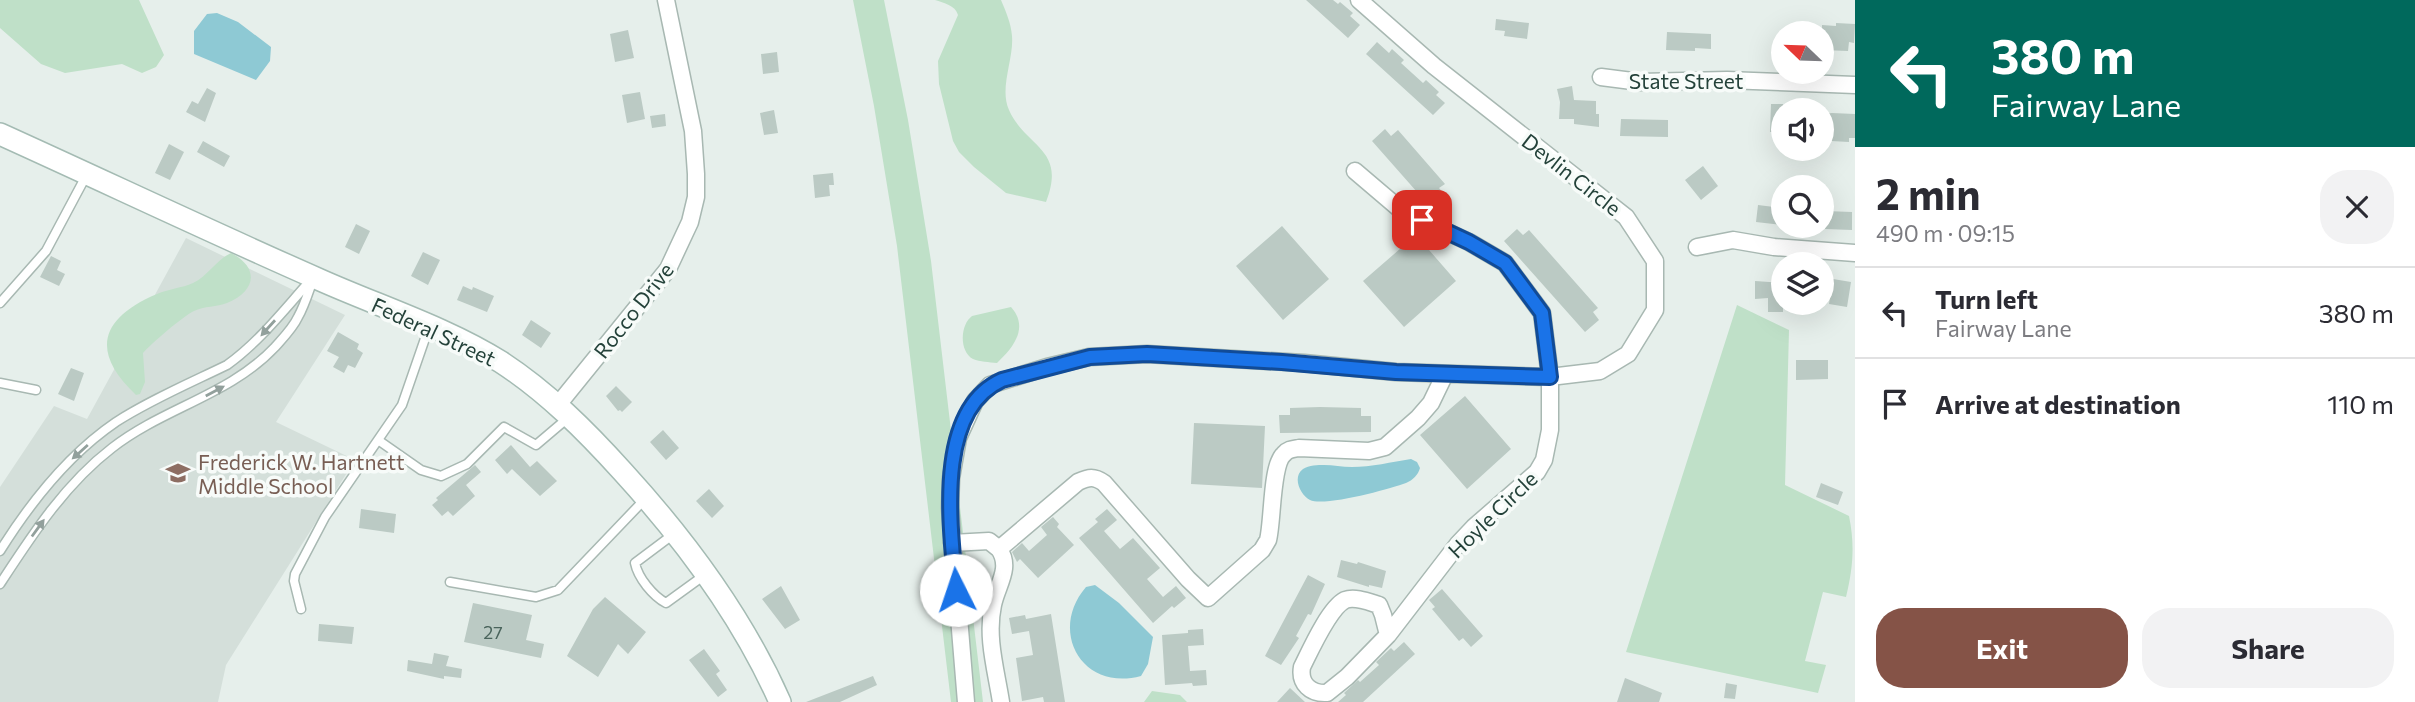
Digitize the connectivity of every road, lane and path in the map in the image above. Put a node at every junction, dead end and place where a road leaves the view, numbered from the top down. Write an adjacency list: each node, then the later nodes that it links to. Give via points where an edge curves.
1 (666, 0): 17 (street, Rocco Drive, via 693,131 694,209 668,269)
2 (1359, 0): 14 (street, Devlin Circle, via 1434,66 1626,217 1655,261 1655,310 1628,354 1600,371)
3 (1601, 77): 4 (street, State Street, via 1640,82 1727,79)
4 (1855, 85)
5 (0, 134): 7 (street, Federal Street)
6 (1355, 171): 14 (street, Hoyle Circle, via 1402,211 1505,263 1542,313)
7 (87, 174): 10 (street, Federal Street); 11 (lane, via 46,251)
8 (1697, 247): 9 (street, via 1733,240)
9 (1855, 253)
10 (314, 277): 12 (street, Federal Street); 23 (lane, one-way to 23, via 272,325 227,365 99,435 53,479); 26 (lane, one-way to 10, via 66,492 111,448 235,380 270,353 298,319)
11 (0, 303)
12 (429, 327): 17 (street, Federal Street, via 500,362); 18 (lane, via 402,405)
13 (1445, 374): 14 (street, Devlin Circle); 21 (street, Devlin Circle, via 1147,354 1090,357 1002,380 975,401 958,438 951,478); 22 (street, via 1418,418 1384,447 1369,451 1299,448 1284,453 1276,469 1268,540 1208,598 1096,477 1078,482)
14 (1550, 377): 28 (street, Hoyle Circle, via 1549,438 1541,466 1474,527)
15 (0, 383): 16 (lane)
16 (36, 390)
17 (563, 411): 18 (lane, via 536,444 504,427 467,464 441,477 421,471); 19 (street, Federal Street)
18 (378, 440): 27 (lane, via 325,517 295,574)
19 (646, 498): 20 (street, Federal Street); 25 (lane, via 558,590 536,597)
20 (675, 533): 24 (street, Federal Street); 24 (lane, via 635,564 637,573 666,603)
21 (952, 543): 22 (street, via 989,541); 30 (street, Devlin Circle)
22 (999, 549): 31 (street, via 1005,568 993,604 991,639)
23 (0, 551)
24 (706, 574): 29 (street, Federal Street, via 745,631)
25 (450, 582)
26 (0, 584)
27 (301, 608)
28 (1388, 635): 28 (street, Hoyle Circle, via 1378,605 1347,599 1334,609 1306,660 1300,675 1303,682 1314,691 1327,693)
29 (780, 702)
30 (966, 702)
31 (1001, 702)

